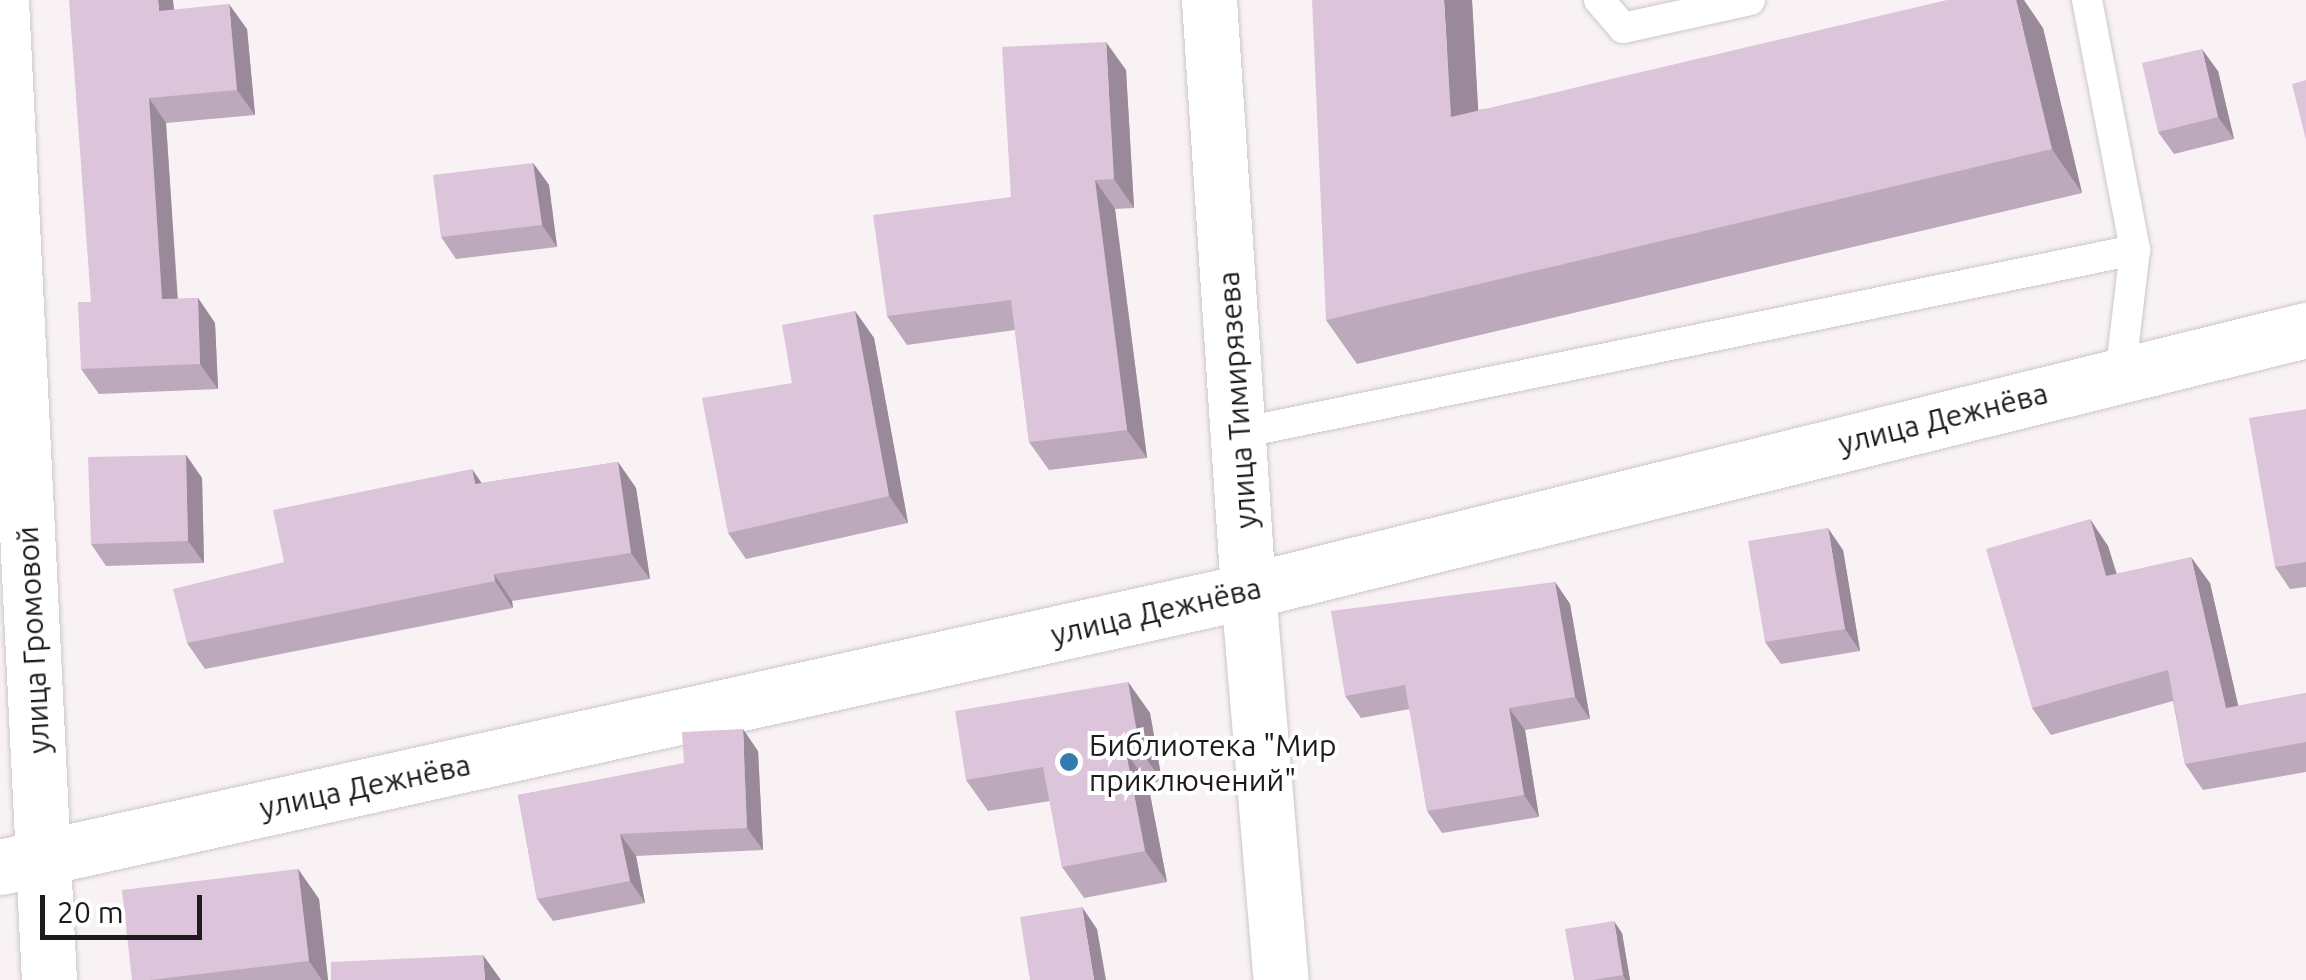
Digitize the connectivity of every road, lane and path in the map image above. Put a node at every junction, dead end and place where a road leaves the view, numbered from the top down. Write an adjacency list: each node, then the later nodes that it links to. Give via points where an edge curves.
1 (1, 0): 11 (main road, улица Громовой)
2 (1209, 0): 9 (main road, улица Тимирязева)
3 (1600, 0): 4 (lane, via 1623,28)
4 (1750, 0)
5 (2086, 0): 6 (lane)
6 (2135, 250): 8 (lane); 9 (lane)
7 (2306, 330): 8 (main road, улица Дежнёва)
8 (2120, 375): 10 (main road, улица Дежнёва)
9 (1240, 433): 10 (main road, улица Тимирязева)
10 (1248, 591): 11 (main road, улица Дежнёва); 13 (main road, улица Тимирязева)
11 (22, 862): 12 (main road, улица Громовой)
12 (49, 980)
13 (1281, 980)

